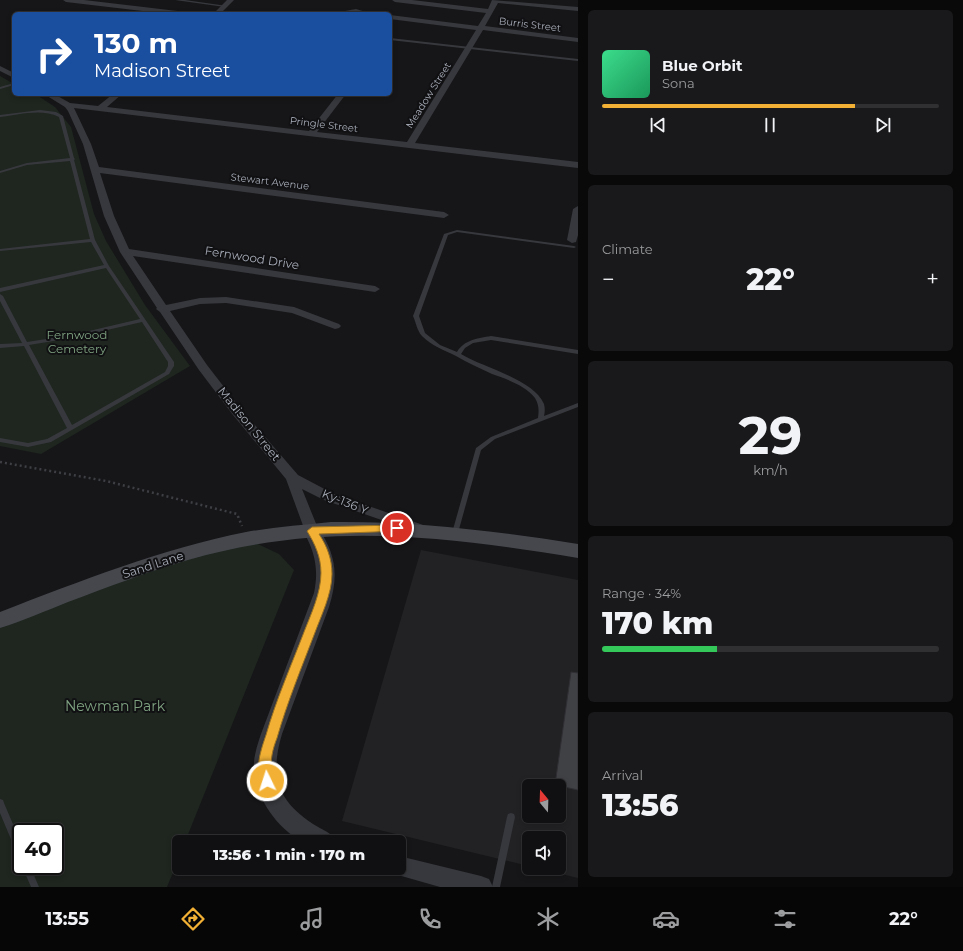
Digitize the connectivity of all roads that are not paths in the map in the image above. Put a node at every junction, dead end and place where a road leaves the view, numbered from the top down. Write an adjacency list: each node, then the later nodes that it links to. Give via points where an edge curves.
1 (66, 0): 9 (street)
2 (140, 0): 9 (street)
3 (177, 0): 4 (lane)
4 (187, 0): 8 (lane)
5 (232, 0): 8 (street)
6 (395, 0): 11 (street)
7 (495, 0): 10 (street); 11 (street)
8 (225, 6): 14 (street)
9 (130, 8): 12 (street); 13 (street)
10 (578, 9)
11 (489, 11): 18 (street)
12 (124, 12)
13 (164, 12)
14 (218, 12)
15 (347, 12): 16 (street)
16 (358, 12)
17 (392, 17): 18 (street, Burris Street)
18 (479, 29): 20 (street, Burris Street); 21 (street)
19 (392, 39): 21 (lane)
20 (578, 40)
21 (469, 47): 22 (lane); 34 (street, Meadow Street)
22 (578, 60)
23 (0, 68): 24 (street)
24 (12, 75)
25 (12, 85): 26 (lane)
26 (0, 88)
27 (52, 96): 30 (street)
28 (116, 96): 31 (street)
29 (340, 96): 33 (street)
30 (68, 105): 31 (street, Pringle Street); 37 (street, Madison Street, via 87,144)
31 (100, 109): 33 (street, Pringle Street)
32 (0, 116): 35 (lane, via 46,111 58,114 64,121)
33 (311, 134): 34 (street, Pringle Street)
34 (409, 146): 36 (street, Pringle Street)
35 (73, 159): 38 (lane, via 27,164); 41 (lane)
36 (578, 166)
37 (94, 169): 40 (street, Stewart Avenue); 44 (street, Madison Street, via 109,216)
38 (0, 172)
39 (578, 209): 42 (street)
40 (444, 215)
41 (93, 240): 43 (lane); 45 (lane)
42 (574, 246): 55 (lane, via 456,231 446,234 416,316 423,334 438,346)
43 (0, 250)
44 (125, 252): 46 (street, Fernwood Drive); 49 (street, Madison Street)
45 (108, 266): 47 (lane); 50 (lane)
46 (375, 289)
47 (0, 290)
48 (0, 296): 52 (lane)
49 (162, 309): 51 (street, via 200,301 226,300 294,310); 60 (street, Madison Street, via 237,412)
50 (143, 320): 52 (lane); 58 (lane, via 171,362 170,370)
51 (336, 326)
52 (26, 345): 53 (lane); 58 (lane)
53 (0, 346)
54 (578, 352): 55 (lane, via 491,338 477,339 460,349)
55 (458, 355): 57 (lane, via 467,362 519,383 535,393 541,403)
56 (578, 405): 57 (lane)
57 (541, 420): 63 (lane, via 493,438 478,448)
58 (71, 429): 59 (lane, via 48,441 34,444)
59 (0, 440)
60 (293, 478): 61 (street, Ky-136 Y, via 329,497); 62 (street, Madison Street)
61 (422, 530): 62 (main road, via 369,528); 63 (main road)
62 (312, 531): 65 (main road, Sand Lane, via 247,539 158,562); 69 (street, via 325,556 325,586 276,720 266,755 265,772 269,790 278,808)
63 (455, 533): 64 (main road)
64 (578, 551)
65 (0, 620)
66 (0, 803): 68 (lane)
67 (511, 817): 73 (lane)
68 (12, 832)
69 (311, 835)
70 (406, 868): 73 (street)
71 (30, 875): 72 (lane)
72 (35, 887)
73 (482, 887)

